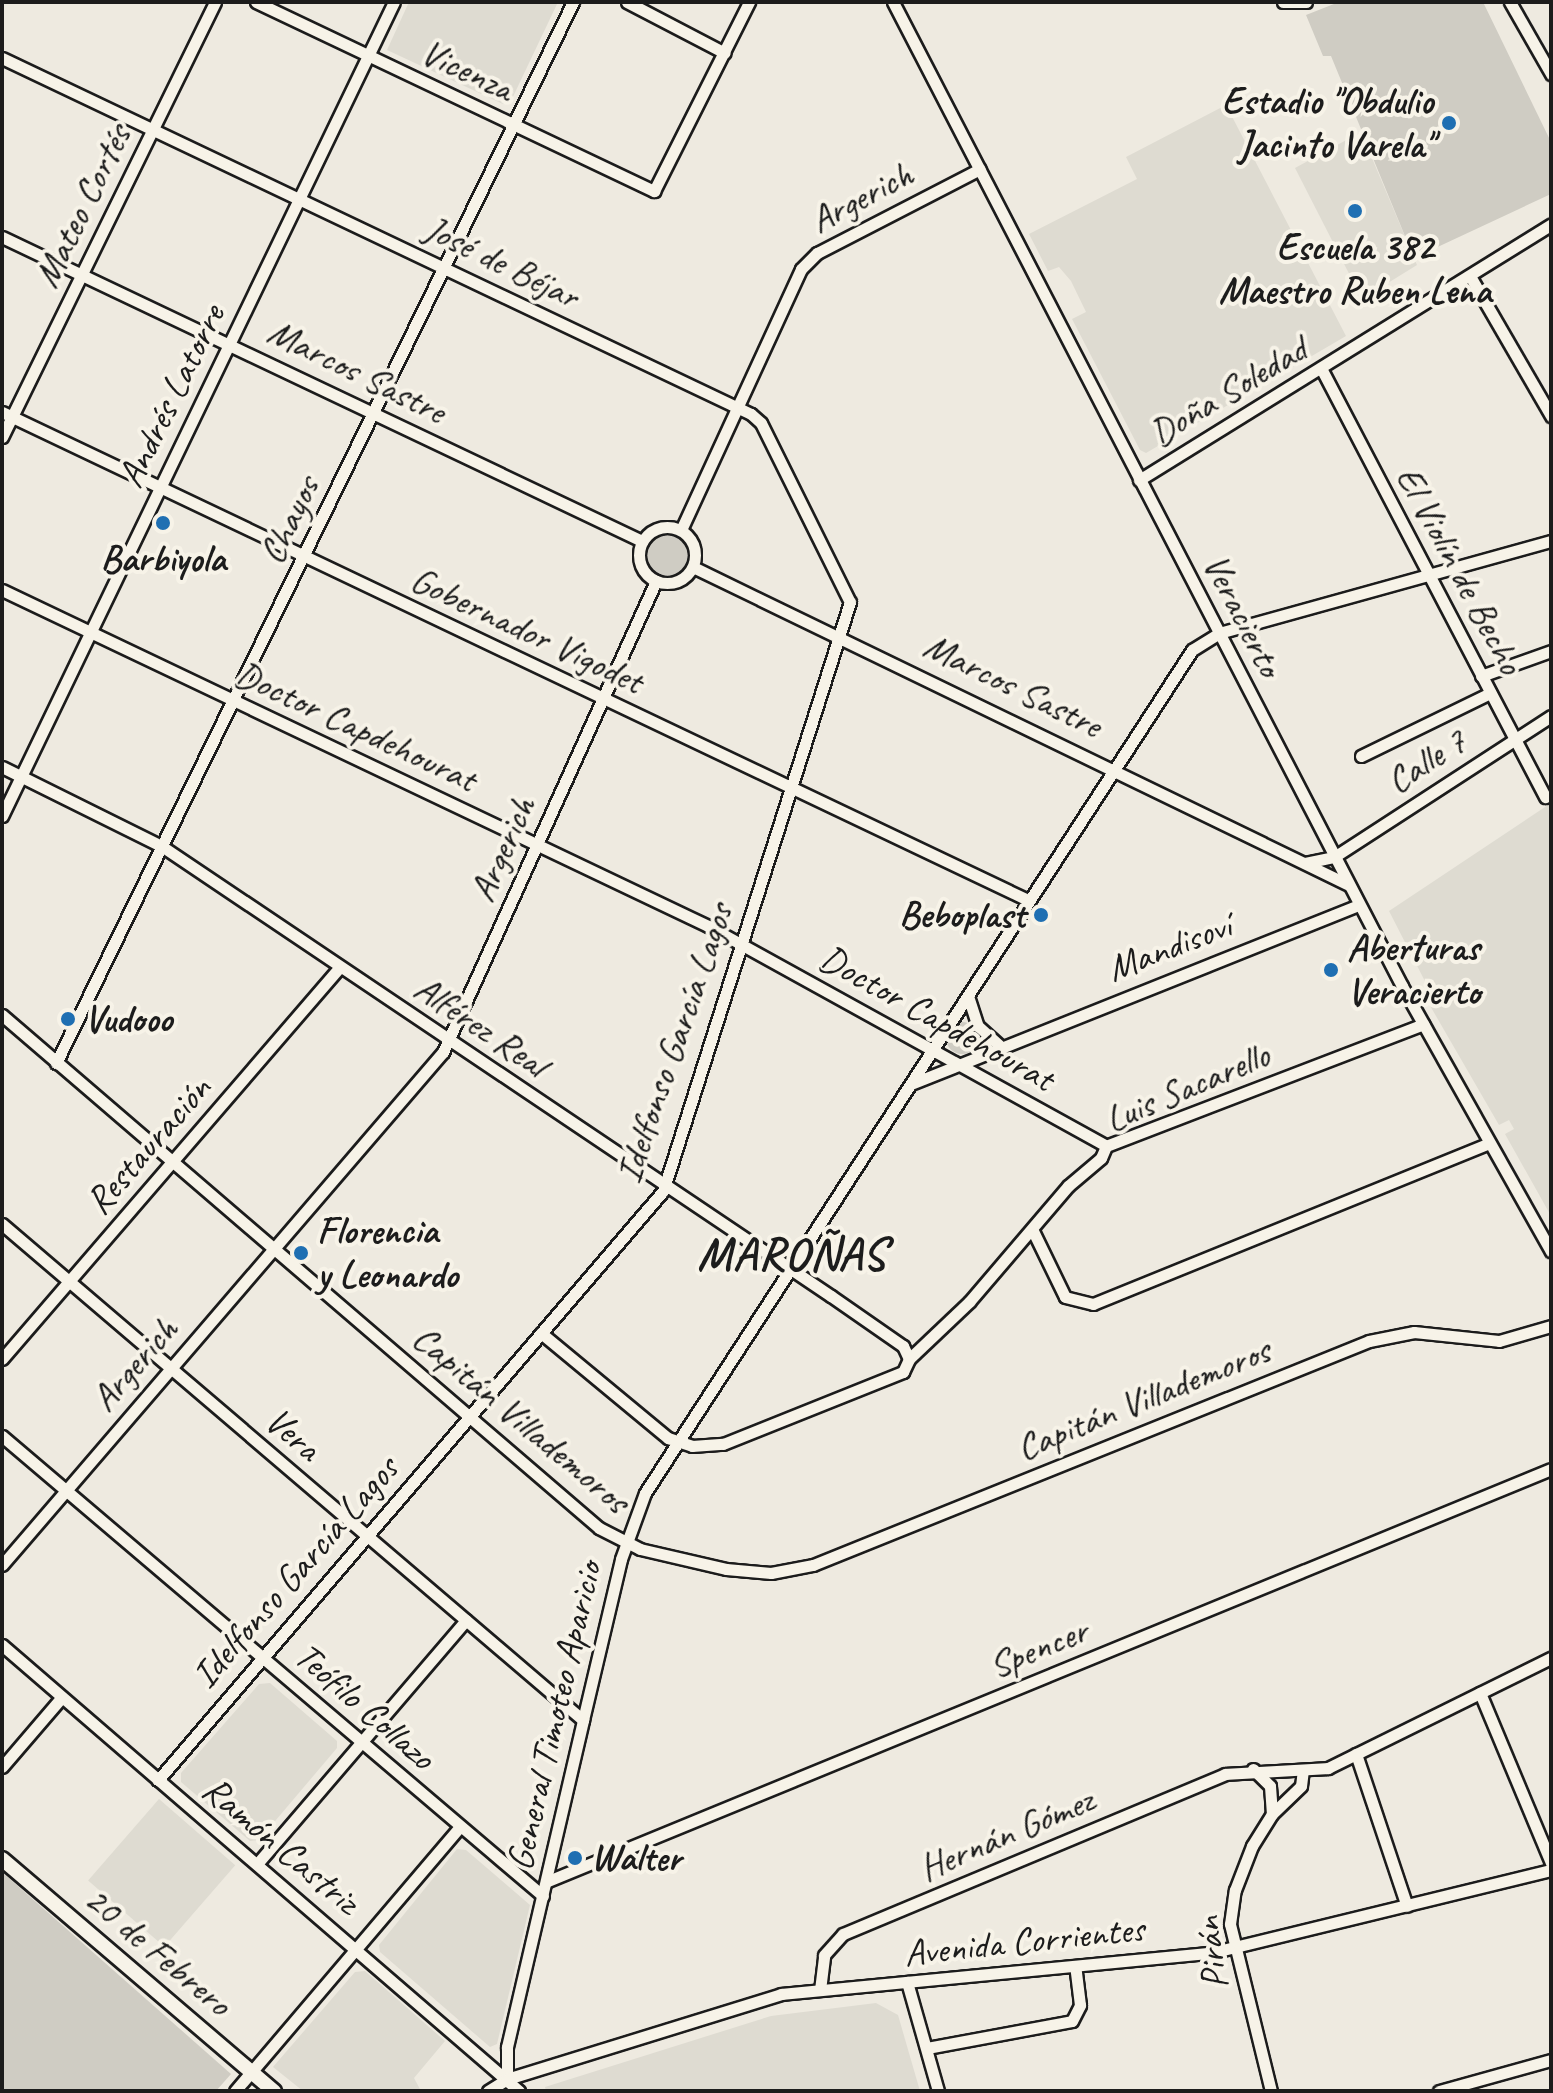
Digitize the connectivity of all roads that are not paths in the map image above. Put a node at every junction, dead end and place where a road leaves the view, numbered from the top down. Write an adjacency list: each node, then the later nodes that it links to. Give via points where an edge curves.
1 (215, 2): 16 (street, Mateo Cortés)
2 (256, 2): 12 (street, Vicenza)
3 (394, 2): 12 (street, Andrés Latorre)
4 (573, 2): 15 (street, Chayos)
5 (627, 2): 11 (street)
6 (749, 2): 11 (street)
7 (893, 2): 17 (street, Veracierto)
8 (1306, 2): 10 (street)
9 (1510, 2): 14 (street)
10 (1285, 4)
11 (725, 53): 15 (street, Vicenza, via 654,191)
12 (366, 56): 15 (street, Vicenza); 18 (street, Andrés Latorre)
13 (2, 58): 16 (street, José de Béjar)
14 (1551, 74)
15 (512, 125): 21 (street, Chayos)
16 (152, 131): 18 (street, José de Béjar); 22 (street, Mateo Cortés)
17 (980, 169): 26 (street, Argerich, via 811,258 795,277); 31 (street, Veracierto)
18 (298, 199): 21 (street, José de Béjar); 24 (street, Andrés Latorre)
19 (1551, 225): 23 (street, Doña Soledad)
20 (2, 237): 22 (street, Marcos Sastre)
21 (444, 267): 26 (street, José de Béjar); 27 (street, Chayos)
22 (82, 274): 24 (street, Marcos Sastre); 28 (street, Mateo Cortés)
23 (1470, 276): 25 (street, Doña Soledad); 29 (street)
24 (230, 343): 27 (street, Marcos Sastre); 32 (street, Andrés Latorre)
25 (1322, 370): 31 (street, Doña Soledad); 38 (street, El Violín de Becho)
26 (735, 407): 33 (street, Argerich); 43 (street, José de Béjar, via 761,423 831,558 850,602)
27 (375, 413): 34 (street, Marcos Sastre); 36 (street, Chayos)
28 (7, 414): 30 (street, Mateo Cortés); 32 (street, Gobernador Vigodet)
29 (1551, 416)
30 (2, 437)
31 (1139, 480): 42 (street, Veracierto)
32 (159, 488): 36 (street, Gobernador Vigodet); 41 (street, Andrés Latorre)
33 (681, 530): 34 (street, via 655,529); 37 (street, via 695,550)
34 (642, 541): 39 (street, via 639,560)
35 (1551, 541): 38 (street)
36 (305, 557): 47 (street, Gobernador Vigodet); 48 (street, Chayos)
37 (693, 567): 39 (street, via 681,580); 43 (street, Marcos Sastre)
38 (1428, 574): 42 (street); 45 (street, El Violín de Becho)
39 (656, 581): 47 (street, Argerich)
40 (2, 590): 41 (street, Doctor Capdehourat)
41 (90, 632): 48 (street, Doctor Capdehourat); 54 (street, Andrés Latorre)
42 (1219, 633): 53 (street, General Timoteo Aparicio, via 1192,650); 60 (street, Veracierto)
43 (841, 637): 53 (street, Marcos Sastre); 55 (street, Idelfonso García Lagos)
44 (1551, 651): 45 (street)
45 (1481, 676): 46 (street, El Violín de Becho)
46 (1490, 693): 50 (street, El Violín de Becho); 51 (street)
47 (602, 700): 55 (street, Gobernador Vigodet); 58 (street, Argerich)
48 (234, 703): 58 (street, Doctor Capdehourat); 59 (street, Chayos)
49 (1551, 716): 50 (street, Calle 7)
50 (1515, 740): 56 (street, El Violín de Becho); 60 (street, Calle 7)
51 (1361, 756)
52 (2, 767): 54 (street, Alférez Real)
53 (1114, 768): 61 (street, Marcos Sastre); 63 (street, General Timoteo Aparicio)
54 (22, 776): 57 (street, Andrés Latorre); 59 (street, Alférez Real)
55 (793, 787): 63 (street, Gobernador Vigodet); 65 (street, Idelfonso García Lagos)
56 (1545, 797)
57 (2, 816)
58 (537, 844): 65 (street, Doctor Capdehourat); 70 (street, Argerich)
59 (163, 847): 66 (street, Alférez Real); 73 (street, Chayos)
60 (1334, 857): 61 (street); 62 (street, Veracierto)
61 (1304, 863): 62 (street, Marcos Sastre)
62 (1349, 885): 64 (street, Veracierto)
63 (1028, 900): 67 (street, General Timoteo Aparicio)
64 (1359, 905): 69 (street, Veracierto); 71 (street, Mandisoví)
65 (741, 943): 72 (street, Doctor Capdehourat); 79 (street, Idelfonso García Lagos)
66 (339, 968): 70 (street, Alférez Real); 78 (street, Restauración)
67 (968, 996): 71 (street, via 978,1026); 72 (street, General Timoteo Aparicio)
68 (2, 1015): 73 (street, Capitán Villademoros)
69 (1423, 1024): 76 (street, Veracierto); 77 (street, Luis Sacarello)
70 (450, 1040): 79 (street, Alférez Real); 82 (street, Argerich)
71 (999, 1045): 74 (street, Mandisoví)
72 (932, 1050): 74 (street, Doctor Capdehourat); 75 (street, General Timoteo Aparicio)
73 (56, 1063): 78 (street, Capitán Villademoros)
74 (958, 1064): 75 (street); 77 (street, Doctor Capdehourat)
75 (910, 1085): 84 (street, General Timoteo Aparicio)
76 (1490, 1143): 81 (street, via 1093,1304 1065,1297); 83 (street, Veracierto)
77 (1106, 1146): 81 (street, Luis Sacarello)
78 (173, 1163): 82 (street, Capitán Villademoros); 85 (street, Restauración)
79 (665, 1185): 84 (street, Alférez Real); 87 (street, Idelfonso García Lagos)
80 (2, 1224): 85 (street, Vera)
81 (1033, 1231): 89 (street, Luis Sacarello)
82 (272, 1249): 90 (street, Argerich); 91 (street, Capitán Villademoros)
83 (1551, 1251)
84 (790, 1269): 89 (street, Alférez Real, via 903,1346); 93 (street, General Timoteo Aparicio)
85 (69, 1282): 88 (street, Restauración); 90 (street, Vera)
86 (1551, 1326): 97 (street, Capitán Villademoros, via 1499,1341 1414,1332 1369,1341 803,1568 749,1572)
87 (541, 1333): 91 (street, Idelfonso García Lagos); 93 (street)
88 (2, 1359)
89 (909, 1359): 93 (street, Luis Sacarello, via 898,1376 723,1444)
90 (170, 1368): 95 (street, Argerich); 96 (street, Vera)
91 (471, 1416): 96 (street, Idelfonso García Lagos); 97 (street, Capitán Villademoros, via 599,1528)
92 (2, 1436): 95 (street, Teófilo Collazo)
93 (677, 1442): 97 (street, General Timoteo Aparicio, via 645,1493)
94 (1551, 1469): 118 (street, Spencer)
95 (66, 1490): 98 (street, Argerich); 101 (street, Teófilo Collazo)
96 (366, 1537): 99 (street, Vera); 101 (street, Idelfonso García Lagos)
97 (625, 1543): 105 (street, General Timoteo Aparicio)
98 (2, 1565)
99 (466, 1620): 105 (street, Vera); 106 (street)
100 (2, 1645): 104 (street, Ramón Castriz)
101 (260, 1656): 106 (street, Teófilo Collazo); 111 (street, Idelfonso García Lagos)
102 (1551, 1658): 103 (street, Hernán Gómez)
103 (1480, 1693): 107 (street, Hernán Gómez); 115 (street)
104 (62, 1697): 108 (street); 111 (street, Ramón Castriz)
105 (583, 1720): 118 (street, General Timoteo Aparicio)
106 (361, 1742): 113 (street, Teófilo Collazo); 116 (street)
107 (1356, 1754): 110 (street, Hernán Gómez, via 1328,1768); 120 (street)
108 (2, 1767)
109 (1253, 1769): 110 (street, Hernán Gómez); 112 (street, via 1270,1786); 125 (street, Hernán Gómez, via 1225,1774 843,1934 824,1955)
110 (1303, 1770): 112 (street, Pirán, via 1301,1786)
111 (158, 1780): 116 (street, Ramón Castriz)
112 (1272, 1814): 122 (street, Pirán, via 1235,1890)
113 (460, 1827): 119 (street, Teófilo Collazo); 121 (street)
114 (2, 1859): 128 (main road, 20 de Febrero)
115 (1551, 1863)
116 (257, 1864): 121 (street, Ramón Castriz)
117 (1551, 1870): 120 (street, Avenida Corrientes)
118 (548, 1881): 119 (street, General Timoteo Aparicio)
119 (543, 1896): 129 (street, General Timoteo Aparicio, via 507,2047)
120 (1407, 1906): 122 (street, Avenida Corrientes)
121 (356, 1948): 128 (street); 129 (street, Ramón Castriz)
122 (1232, 1949): 123 (street, Avenida Corrientes); 135 (street, Pirán)
123 (1075, 1966): 124 (street, Avenida Corrientes); 126 (street, via 1080,2005 1072,2021)
124 (907, 1982): 125 (street, Avenida Corrientes); 126 (street)
125 (820, 1990): 129 (street, Avenida Corrientes, via 771,1997)
126 (927, 2048): 134 (street)
127 (1551, 2060): 136 (street)
128 (251, 2072): 130 (street); 131 (main road, 20 de Febrero)
129 (507, 2079): 132 (street); 133 (street, Ramón Castriz)
130 (235, 2091)
131 (274, 2091)
132 (488, 2091)
133 (519, 2091)
134 (938, 2091)
135 (1271, 2091)
136 (1439, 2091)

